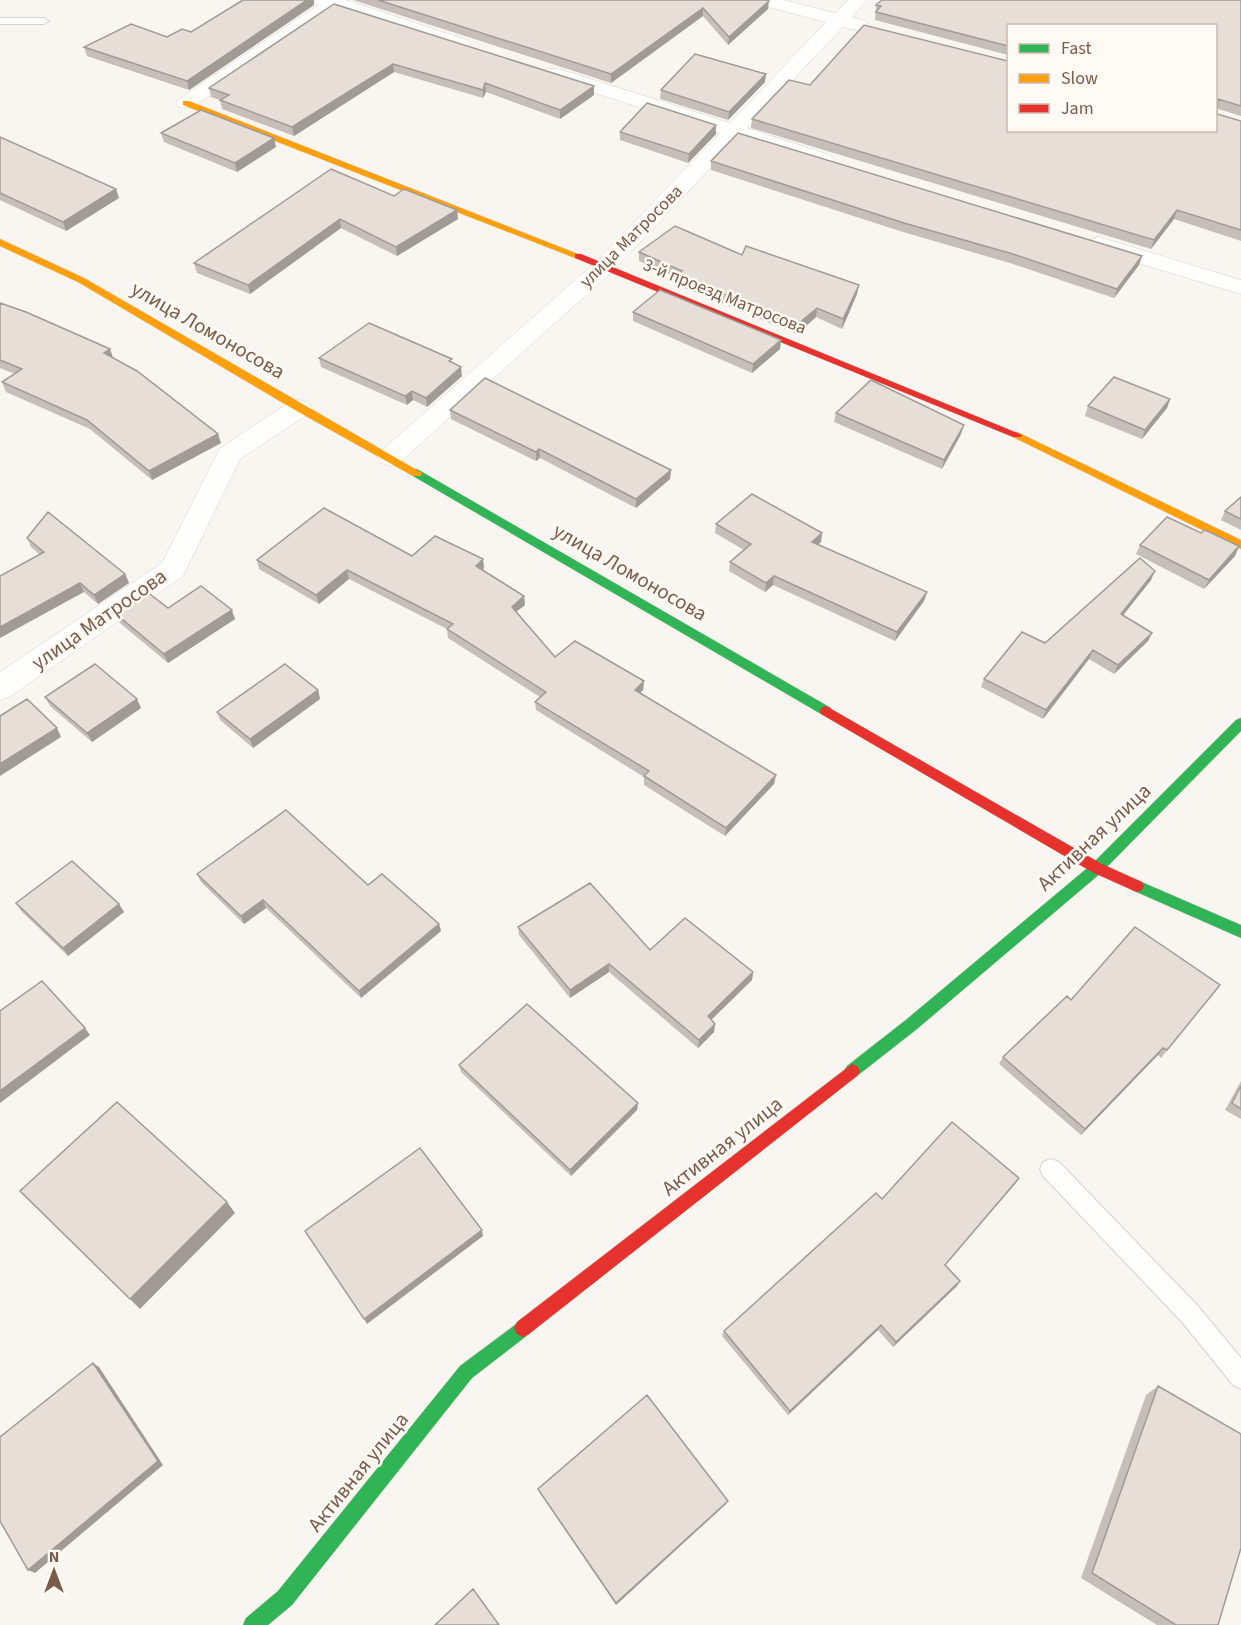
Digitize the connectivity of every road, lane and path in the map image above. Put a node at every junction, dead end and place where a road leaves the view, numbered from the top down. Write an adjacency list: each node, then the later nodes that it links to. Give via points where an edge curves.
1 (762, 0): 6 (street)
2 (858, 0): 6 (street, улица Матросова)
3 (330, 1): 8 (street); 10 (street)
4 (0, 21): 5 (lane)
5 (44, 21)
6 (840, 21): 7 (street); 11 (street, улица Матросова)
7 (874, 29)
8 (477, 49)
9 (533, 67): 11 (street)
10 (186, 103): 15 (street, 3-й проезд Матросова)
11 (733, 131): 12 (street); 15 (street, улица Матросова)
12 (846, 166)
13 (1083, 239): 16 (street)
14 (0, 242): 17 (street, улица Ломоносова, via 81,280)
15 (605, 266): 18 (street, улица Матросова); 19 (street, 3-й проезд Матросова, via 1041,445)
16 (1241, 287)
17 (298, 408): 18 (street, улица Ломоносова); 20 (street, улица Матросова, via 229,454 173,569)
18 (390, 457): 22 (street, улица Ломоносова)
19 (1241, 545)
20 (0, 688)
21 (1241, 723): 22 (street, Активная улица)
22 (1097, 868): 23 (street, улица Ломоносова); 26 (street, Активная улица, via 912,1024 466,1371 285,1598)
23 (1241, 932)
24 (1051, 1169): 25 (lane, via 1190,1314)
25 (1241, 1377)
26 (254, 1625)

